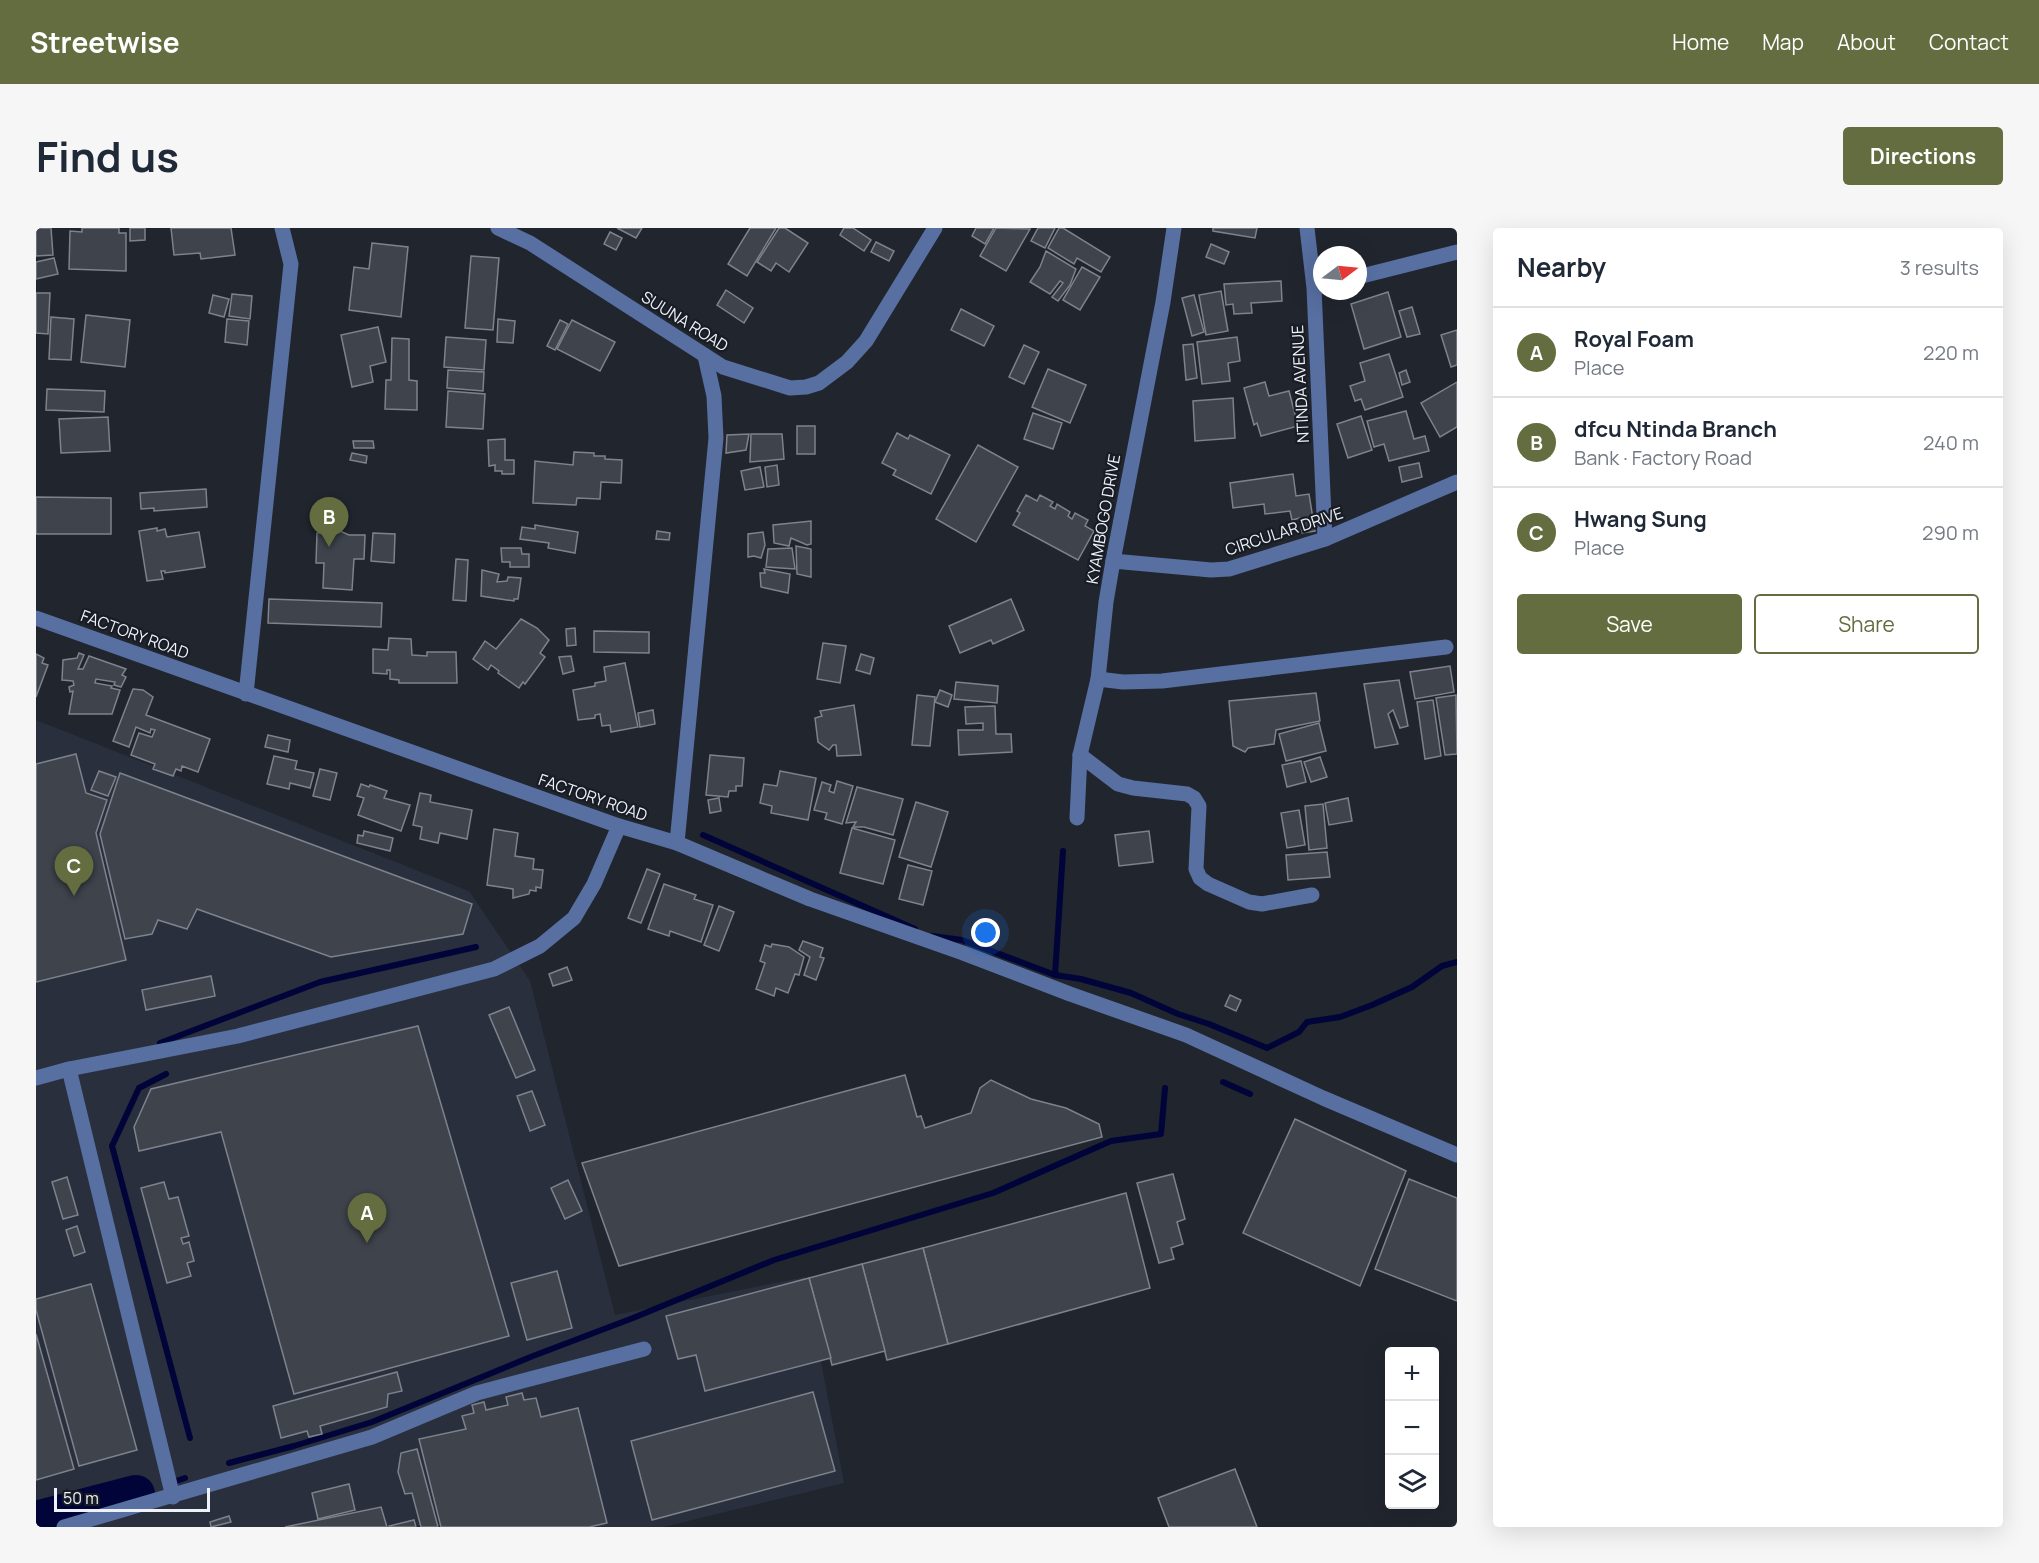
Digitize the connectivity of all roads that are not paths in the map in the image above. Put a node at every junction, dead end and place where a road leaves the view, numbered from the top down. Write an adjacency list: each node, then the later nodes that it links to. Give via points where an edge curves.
1 (282, 228): 17 (street, via 291,264)
2 (498, 228): 10 (street, SUUNA ROAD, via 530,243)
3 (934, 228): 10 (street, SUUNA ROAD, via 866,341 848,362 819,383 790,388 723,367)
4 (1174, 228): 13 (street, KYAMBOGO DRIVE)
5 (1308, 228): 7 (street, NTINDA AVENUE)
6 (1457, 252): 8 (street)
7 (1313, 258)
8 (1367, 275)
9 (1318, 300): 12 (street, NTINDA AVENUE)
10 (705, 356): 21 (street, via 714,396 716,438)
11 (1457, 482): 12 (street, CIRCULAR DRIVE)
12 (1325, 539): 13 (street, CIRCULAR DRIVE, via 1211,570)
13 (1113, 561): 16 (street, KYAMBOGO DRIVE)
14 (36, 618): 17 (street, FACTORY ROAD)
15 (1446, 647): 16 (street, via 1162,681)
16 (1098, 679): 18 (street, KYAMBOGO DRIVE)
17 (246, 694): 20 (street, FACTORY ROAD)
18 (1080, 755): 19 (street, KYAMBOGO DRIVE); 22 (street, via 1118,784 1194,798 1199,806 1196,869 1209,884 1262,904)
19 (1077, 818)
20 (619, 826): 21 (street, FACTORY ROAD); 23 (street, via 594,884 574,918 540,946 494,969 238,1036)
21 (677, 843): 25 (street, FACTORY ROAD, via 810,899 1186,1035)
22 (1312, 895)
23 (69, 1069): 24 (street); 27 (street)
24 (36, 1078)
25 (1457, 1155)
26 (644, 1349): 27 (street, via 477,1393 372,1437)
27 (173, 1497): 28 (street)
28 (64, 1527)

